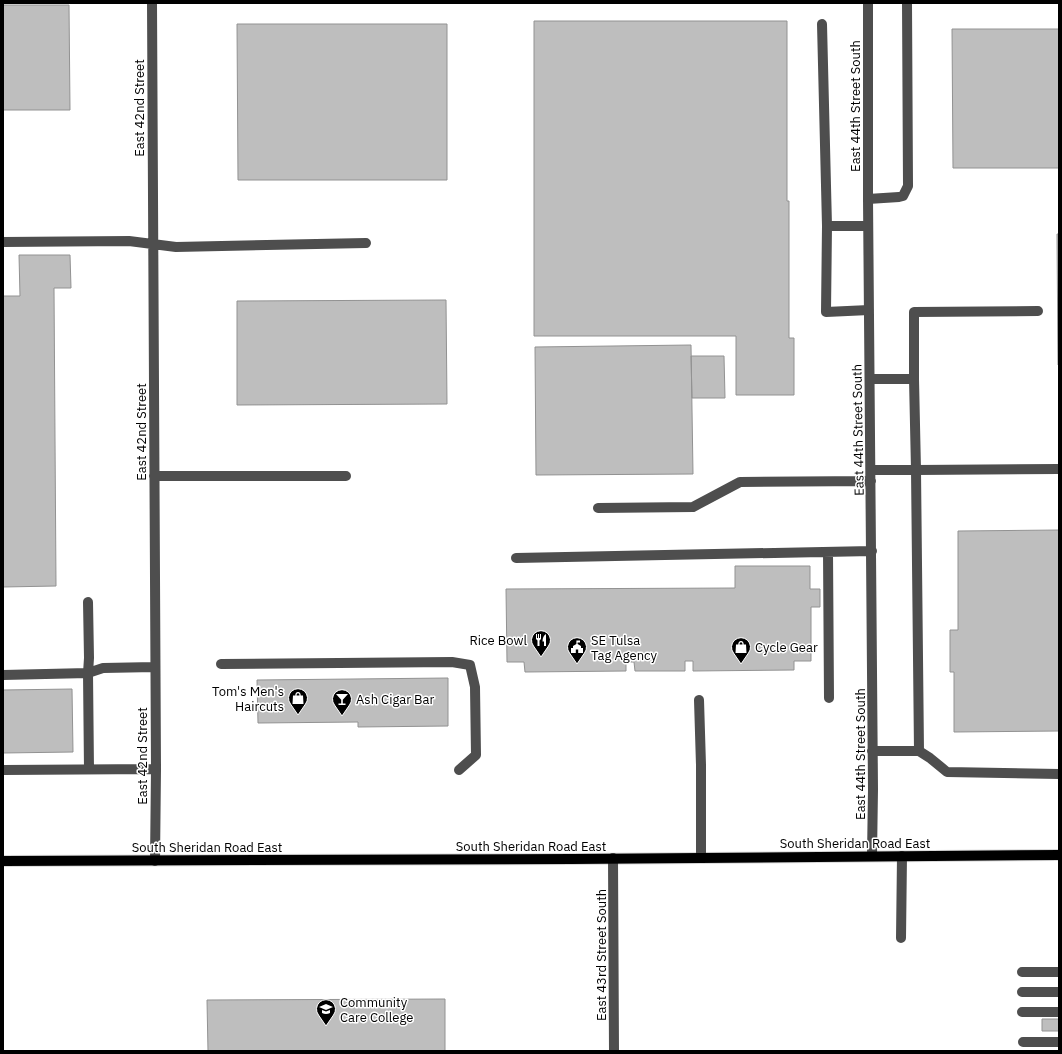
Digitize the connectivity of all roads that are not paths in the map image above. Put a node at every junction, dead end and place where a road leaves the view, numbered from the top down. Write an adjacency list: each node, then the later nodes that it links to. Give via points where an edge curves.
1 (152, 3): 10 (street, East 42nd Street)
2 (868, 3): 5 (street, East 44th Street South)
3 (907, 3): 5 (street, via 908,186 899,198)
4 (822, 24): 6 (street)
5 (868, 199): 7 (street, East 44th Street South)
6 (827, 226): 7 (street); 11 (street, via 826,312)
7 (868, 226): 11 (street, East 44th Street South)
8 (3, 242): 10 (street, via 129,241)
9 (366, 243): 10 (street, via 176,247)
10 (153, 245): 18 (street, East 42nd Street)
11 (869, 310): 13 (street, East 44th Street South)
12 (1038, 311): 14 (street, via 914,312)
13 (870, 379): 14 (street); 16 (street, East 44th Street South)
14 (914, 379): 17 (street)
15 (1059, 469): 17 (street)
16 (871, 470): 17 (street); 20 (street, East 44th Street South)
17 (916, 470): 33 (street)
18 (154, 476): 19 (street); 27 (street, East 42nd Street)
19 (346, 476)
20 (871, 481): 21 (street, via 740,482 693,507); 23 (street, East 44th Street South)
21 (598, 508)
22 (828, 552): 23 (street); 24 (street); 30 (street)
23 (872, 552): 32 (street, East 44th Street South)
24 (516, 558)
25 (88, 602): 28 (street)
26 (221, 664): 37 (street, via 452,662 470,665 475,687 476,755)
27 (155, 667): 28 (street, via 103,668); 35 (street, East 42nd Street)
28 (88, 673): 29 (street); 34 (street)
29 (3, 675)
30 (830, 698)
31 (699, 700): 42 (street)
32 (872, 751): 33 (street); 40 (street, East 44th Street South)
33 (919, 751): 38 (street, via 947,772)
34 (89, 769): 35 (street); 36 (street)
35 (156, 769): 45 (street, East 42nd Street)
36 (3, 770)
37 (459, 770)
38 (1059, 774)
39 (1059, 855): 41 (main road, South Sheridan Road East)
40 (872, 856): 41 (main road, South Sheridan Road East); 42 (main road, South Sheridan Road East)
41 (902, 856): 46 (street)
42 (701, 857): 43 (main road, South Sheridan Road East)
43 (613, 858): 45 (main road, South Sheridan Road East); 55 (street, East 43rd Street South)
44 (3, 861): 45 (main road, South Sheridan Road East)
45 (155, 861)
46 (901, 938)
47 (1022, 972): 48 (street)
48 (1059, 972)
49 (1022, 992): 50 (street)
50 (1059, 992)
51 (1022, 1012): 52 (street)
52 (1059, 1012)
53 (1023, 1042): 54 (street)
54 (1059, 1042)
55 (614, 1051)

